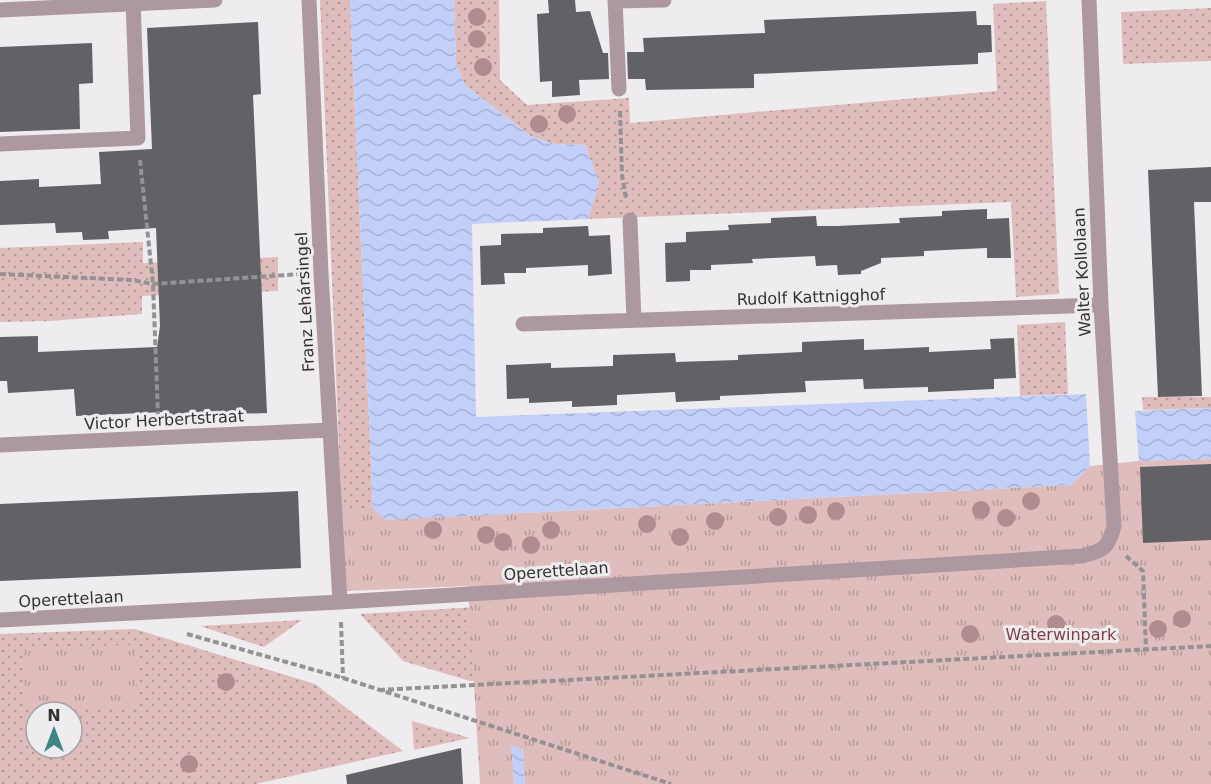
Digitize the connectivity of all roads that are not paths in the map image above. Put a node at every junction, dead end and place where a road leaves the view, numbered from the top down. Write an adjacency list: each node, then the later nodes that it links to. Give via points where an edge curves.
1 (215, 0): 6 (street)
2 (309, 0): 14 (street, Franz Lehársingel)
3 (664, 0): 5 (street)
4 (1089, 0): 11 (street, Walter Kollolaan)
5 (615, 1): 8 (street)
6 (133, 2): 7 (street); 9 (street, via 138,138)
7 (0, 10)
8 (619, 89)
9 (0, 144)
10 (630, 220): 12 (street)
11 (1101, 305): 12 (street, Rudolf Kattnigghof); 16 (street, Walter Kollolaan, via 1114,526)
12 (634, 320): 13 (street, Rudolf Kattnigghof)
13 (523, 324)
14 (329, 430): 15 (street, Victor Herbertstraat); 17 (street, Franz Lehársingel)
15 (0, 445)
16 (1110, 542): 17 (street, Operettelaan, via 1099,551 1082,556)
17 (340, 602): 18 (street, Operettelaan)
18 (0, 620)

